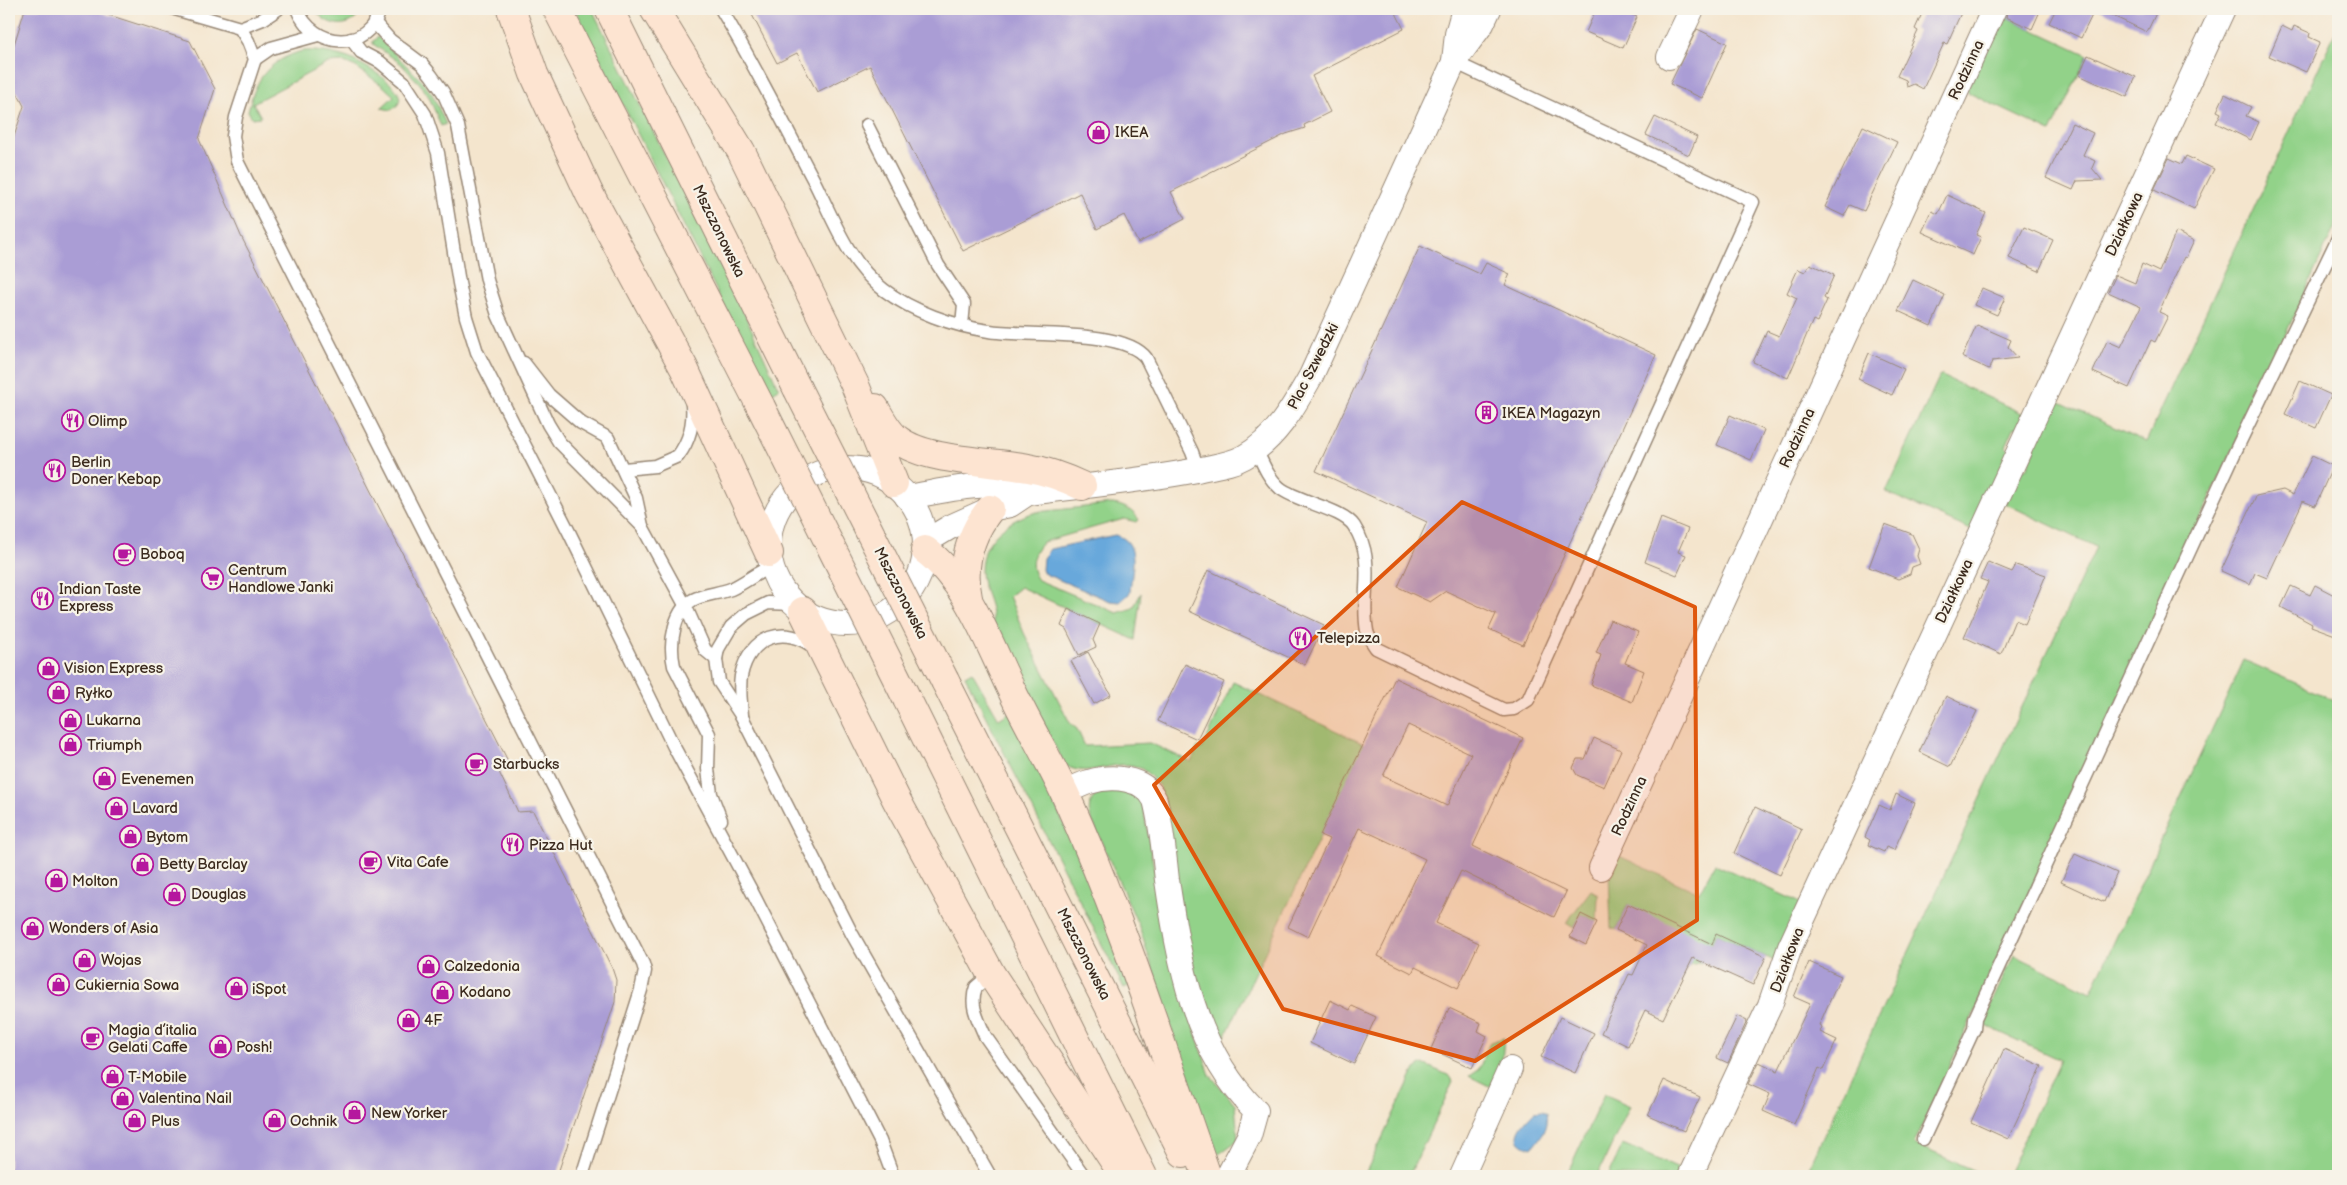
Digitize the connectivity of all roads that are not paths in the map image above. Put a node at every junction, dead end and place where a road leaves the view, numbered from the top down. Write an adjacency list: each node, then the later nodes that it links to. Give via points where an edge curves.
1 (175, 9): 16 (lane)
2 (278, 9): 16 (lane)
3 (297, 9): 17 (lane)
4 (380, 9): 15 (lane)
5 (511, 9): 26 (main road, via 534,74 598,212)
6 (557, 9): 55 (main road, bridge, via 761,407)
7 (609, 9): 56 (main road, Mszczonowska, bridge)
8 (654, 9): 27 (main road, via 741,151)
9 (721, 9): 24 (lane, via 857,264 884,290 902,301)
10 (1464, 9): 21 (street, Plac Szwedzki)
11 (1489, 9): 21 (street, Plac Szwedzki)
12 (1692, 9): 19 (street)
13 (1994, 9): 46 (street, Rodzinna)
14 (2223, 9): 60 (street, Działkowa, via 1790,947 1770,1006)
15 (374, 22): 18 (lane); 25 (lane, via 390,40 422,64 450,105 458,126 487,280)
16 (240, 28): 20 (lane)
17 (318, 36): 18 (lane, via 334,40); 20 (lane, via 271,48)
18 (351, 39): 45 (lane, via 361,52 386,66 404,82 425,114 438,153 463,300 477,352 674,747)
19 (1669, 57)
20 (255, 59): 50 (lane, via 236,117 233,136 236,161 643,964 641,990)
21 (1454, 62): 28 (street, Plac Szwedzki, via 1311,376 1284,421); 28 (lane, via 1753,202 1528,700 1514,709 1504,710 1376,648 1367,633 1368,566 1355,527 1346,518 1279,487)
22 (867, 125): 24 (lane, via 938,265 964,304)
23 (2338, 238): 49 (lane, via 2235,452 1979,1009 1974,1029)
24 (962, 325): 30 (lane, via 989,332 1116,341 1134,347 1146,358)
25 (513, 349): 29 (lane, via 549,394 581,423 608,438); 35 (lane, via 559,442)
26 (684, 368): 29 (lane, via 692,397 693,419 686,446 668,462); 37 (main road)
27 (855, 385): 31 (main road, via 867,396 892,434 915,450 1028,468); 32 (main road)
28 (1256, 449): 30 (street, Plac Szwedzki, via 1243,458)
29 (624, 469): 35 (lane, via 636,498)
30 (1198, 470): 31 (street, Plac Szwedzki)
31 (1082, 486): 33 (street, Plac Szwedzki)
32 (901, 490): 33 (street, via 983,486 1014,487); 36 (street, via 918,513); 37 (street, via 871,472 846,468 809,478 782,505 772,528)
33 (1028, 493): 34 (street, via 1010,505)
34 (990, 509): 36 (street, via 950,527); 38 (main road, via 977,528 966,559)
35 (642, 526): 39 (lane)
36 (925, 546): 38 (main road, via 942,562); 40 (street, via 920,573 909,594 902,603 882,616 848,625 824,621)
37 (770, 559): 39 (lane, via 733,588 697,598); 40 (street, via 780,586)
38 (968, 602): 44 (main road)
39 (686, 605): 42 (lane, via 705,650); 45 (lane, via 673,634 672,656 678,675 710,734 708,769 711,794)
40 (798, 607): 41 (main road); 42 (lane, via 768,603 737,621 723,638)
41 (825, 657): 43 (lane, via 814,647 793,637 775,635 760,643 750,652 741,676); 47 (main road, via 896,799)
42 (716, 659): 43 (lane, via 719,682)
43 (742, 718): 52 (lane, via 852,934)
44 (1064, 793): 57 (main road, via 1113,910); 58 (street, via 1090,781 1127,780 1139,783 1151,792 1155,800 1175,933 1192,1005 1228,1079 1256,1111 1249,1136)
45 (733, 855): 51 (lane, via 883,1148)
46 (1600, 868)
47 (990, 974): 53 (lane, via 976,986 975,1015 985,1036); 54 (main road)
48 (1510, 1069): 59 (street)
49 (1923, 1139)
50 (582, 1176)
51 (893, 1176)
52 (990, 1176)
53 (1084, 1176)
54 (1124, 1176)
55 (1142, 1176)
56 (1195, 1176)
57 (1207, 1176)
58 (1228, 1176)
59 (1462, 1176)
60 (1690, 1176)

